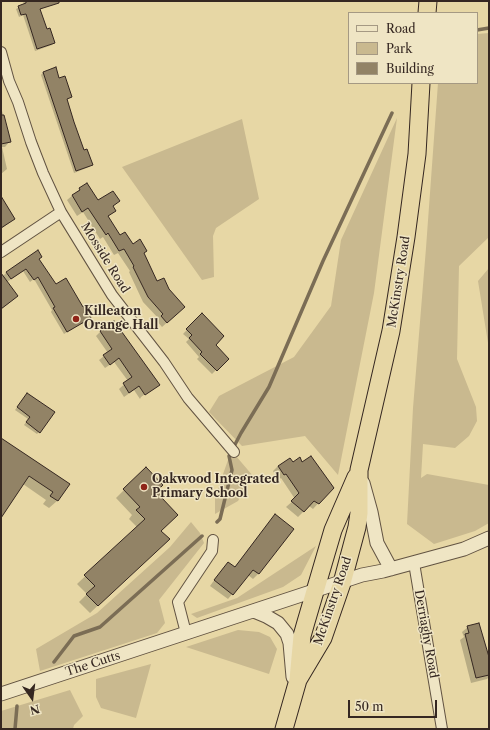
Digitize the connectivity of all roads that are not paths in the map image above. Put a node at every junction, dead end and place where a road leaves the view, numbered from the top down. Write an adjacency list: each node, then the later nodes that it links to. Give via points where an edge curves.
1 (416, 1): 3 (highway)
2 (428, 1): 4 (highway)
3 (416, 12)
4 (427, 12)
5 (1, 52): 6 (street, Mosside Road)
6 (5, 82): 8 (street, Mosside Road, via 18,102 38,161)
7 (420, 86): 11 (highway, McKinstry Road, via 417,154 392,331)
8 (61, 212): 9 (street); 10 (street, Mosside Road, via 112,295 164,362 188,398)
9 (1, 252)
10 (231, 449)
11 (359, 470): 15 (street, via 377,542); 16 (highway, McKinstry Road, via 333,530); 16 (highway, McKinstry Road, via 357,527)
12 (489, 538): 14 (street, via 464,549)
13 (213, 540): 18 (street, via 212,551 178,602)
14 (414, 563): 15 (street); 22 (street, Derriaghy Road)
15 (391, 569): 16 (street)
16 (329, 586): 17 (street, The Cutts); 19 (highway, McKinstry Road, via 302,636); 19 (highway, McKinstry Road, via 321,643)
17 (254, 611): 18 (street, The Cutts); 19 (street, via 278,623 286,634 290,643)
18 (186, 634): 20 (street, The Cutts)
19 (296, 685): 21 (highway, McKinstry Road)
20 (1, 694)
21 (284, 729)
22 (442, 729)

